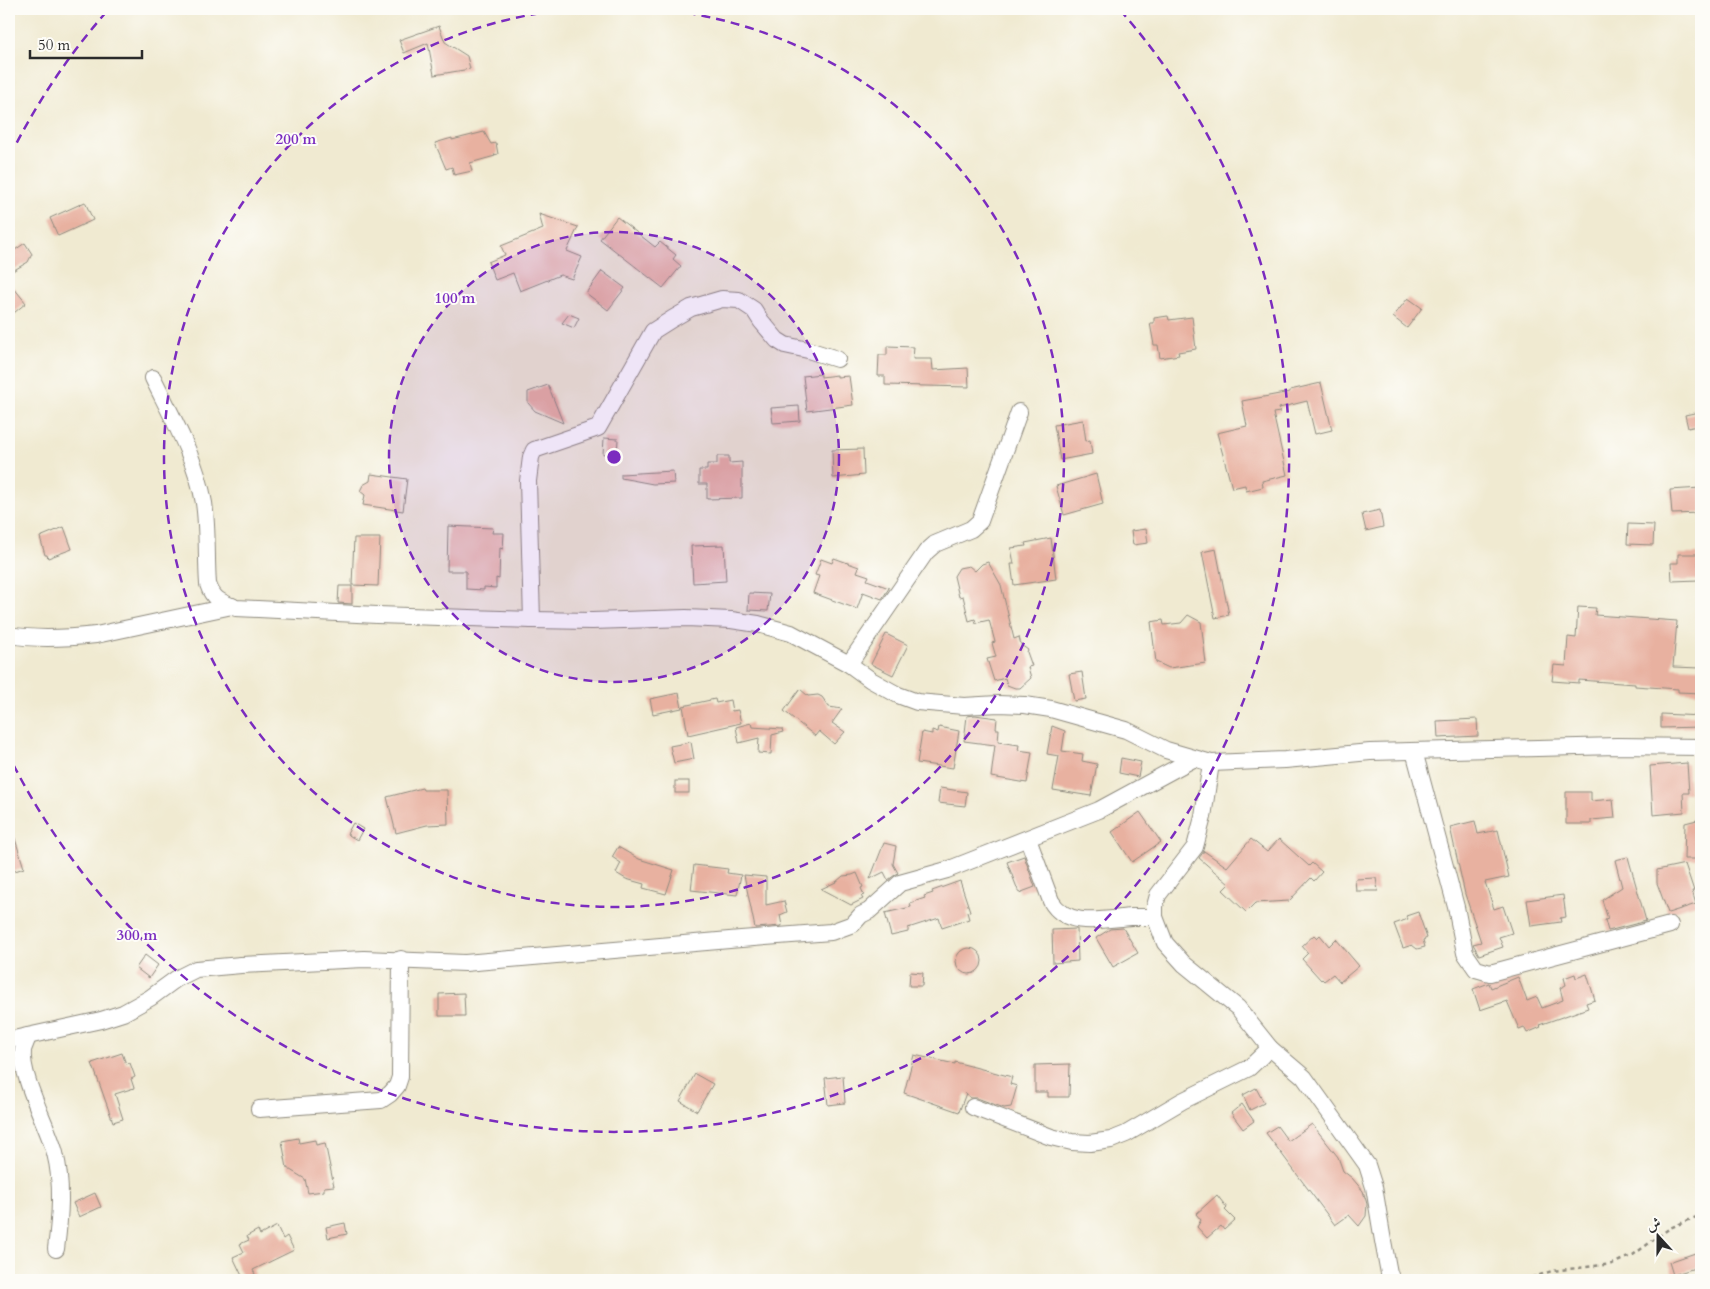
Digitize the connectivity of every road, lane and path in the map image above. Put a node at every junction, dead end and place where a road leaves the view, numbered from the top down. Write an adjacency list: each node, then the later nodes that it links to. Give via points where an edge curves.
1 (837, 359): 5 (street, via 785,345 777,340 754,310 739,300 722,299 691,308 654,331 598,428 534,450 531,457 528,481)
2 (153, 378): 4 (street, via 185,445 204,503 211,594 219,602)
3 (1019, 412): 7 (street, via 980,521 926,552)
4 (232, 606): 5 (street); 6 (street, via 75,638)
5 (532, 620): 7 (street, via 731,620 791,633)
6 (9, 635)
7 (850, 664): 10 (street, via 871,680 917,702 964,706 1025,705 1051,709 1126,730)
8 (1701, 748): 9 (street, via 1617,746)
9 (1414, 751): 11 (street); 14 (street, via 1465,954 1476,968 1490,973)
10 (1193, 759): 11 (street); 12 (street, via 1099,810)
11 (1211, 763): 13 (street, via 1195,847 1158,895)
12 (1028, 839): 13 (street, via 1051,900 1063,914 1074,919 1098,921); 15 (street, via 900,884 853,924 831,932 473,962)
13 (1155, 917): 17 (street, via 1166,943 1184,964 1238,1008)
14 (1670, 925)
15 (401, 959): 16 (street, via 327,960 196,969 176,978 123,1013); 19 (street, via 398,1086 381,1100)
16 (15, 1036): 21 (street, via 24,1049 23,1061 30,1085 55,1153 60,1182)
17 (1270, 1048): 18 (street, via 1249,1068 1111,1140 1090,1143 1051,1137); 22 (street, via 1304,1077 1366,1165 1374,1187)
18 (973, 1107)
19 (259, 1109)
20 (1701, 1215): 23 (path, via 1670,1228 1633,1255 1612,1264 1552,1271)
21 (56, 1249)
22 (1392, 1280)
23 (1524, 1280)

